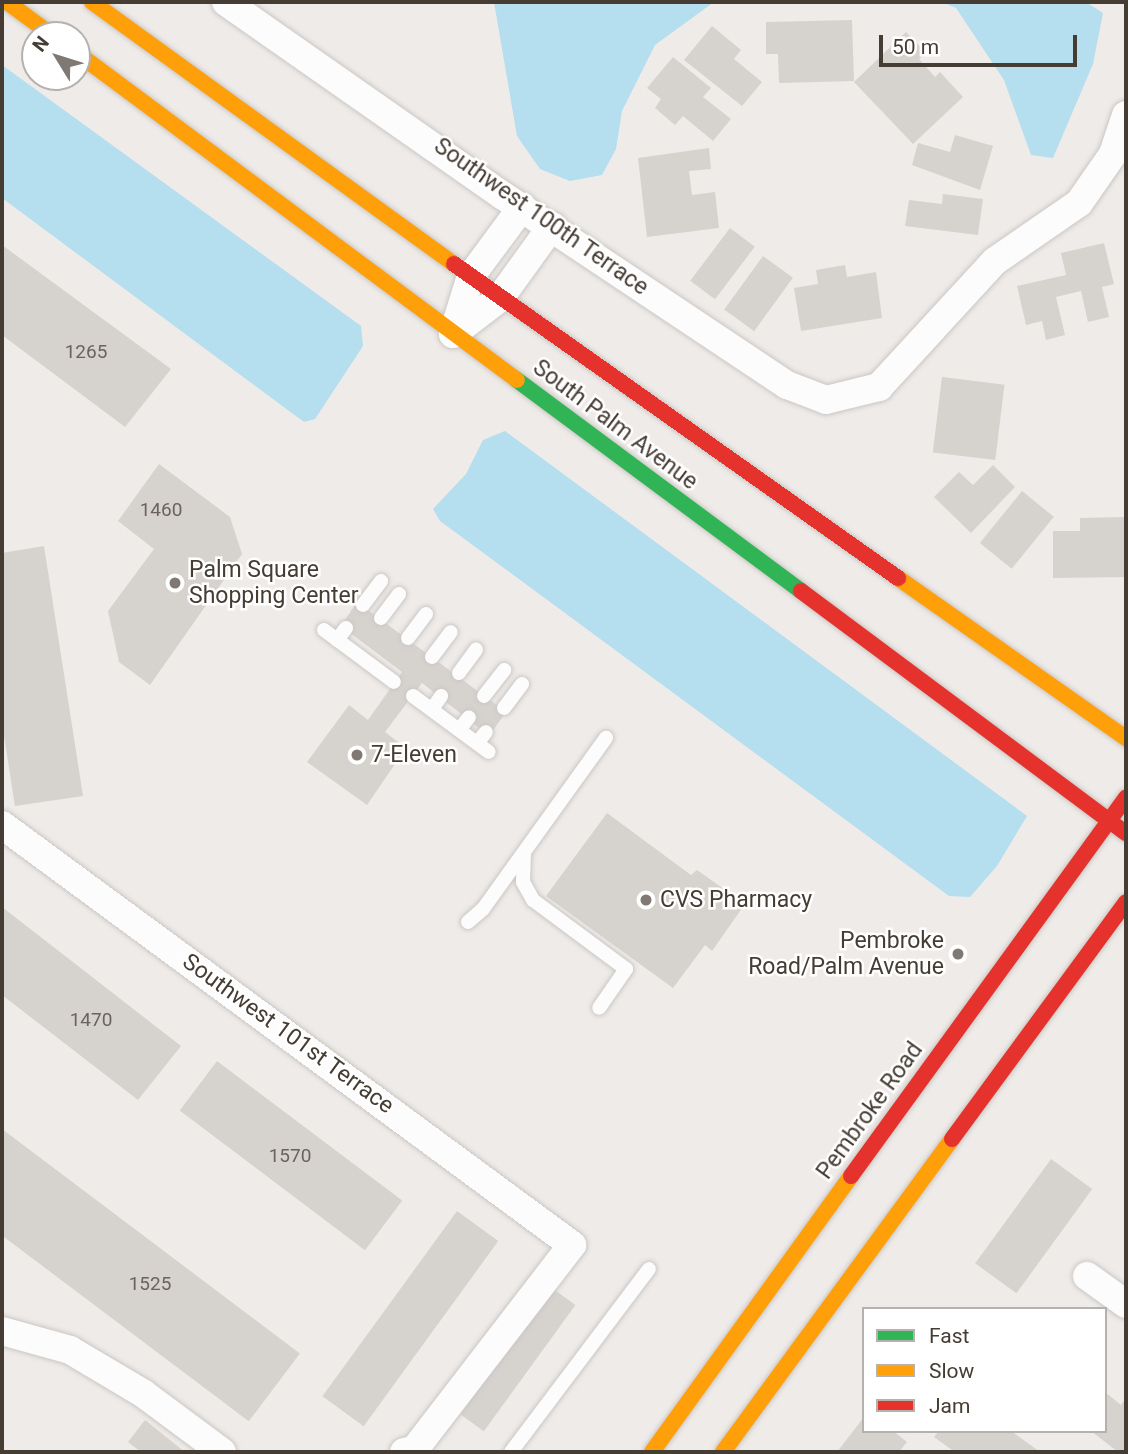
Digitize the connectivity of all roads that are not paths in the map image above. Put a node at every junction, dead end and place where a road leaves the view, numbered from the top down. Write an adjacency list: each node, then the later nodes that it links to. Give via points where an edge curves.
1 (7, 2): 4 (main road)
2 (226, 2): 7 (street, Southwest 100th Terrace)
3 (101, 4): 9 (main road, South Palm Avenue)
4 (33, 21)
5 (91, 63): 11 (main road, South Palm Avenue)
6 (1126, 115): 8 (street, Southwest 100th Terrace, via 1113,154 1079,203 995,261 894,374 866,393 826,400 787,385)
7 (522, 207): 8 (street, Southwest 100th Terrace); 9 (street)
8 (552, 226): 10 (street)
9 (471, 276): 10 (main road, South Palm Avenue); 11 (street)
10 (500, 298): 11 (street); 34 (main road, South Palm Avenue)
11 (453, 334): 37 (main road, South Palm Avenue)
12 (381, 581): 14 (lane)
13 (399, 594): 16 (lane)
14 (363, 605)
15 (426, 614): 19 (lane)
16 (381, 618)
17 (324, 630): 23 (lane, via 341,634)
18 (451, 632): 21 (lane)
19 (408, 638)
20 (476, 650): 24 (lane)
21 (432, 657)
22 (504, 670): 28 (lane)
23 (389, 672)
24 (459, 673)
25 (522, 684): 29 (lane)
26 (412, 696): 30 (lane)
27 (441, 696): 30 (lane)
28 (484, 696)
29 (504, 708)
30 (432, 709): 32 (lane)
31 (469, 717): 32 (lane)
32 (459, 730): 35 (lane)
33 (606, 738): 40 (lane)
34 (1126, 738)
35 (484, 742)
36 (1126, 796): 37 (main road, Pembroke Road)
37 (1110, 820): 39 (main road, South Palm Avenue); 51 (main road, Pembroke Road)
38 (2, 825): 48 (street, Southwest 101st Terrace, via 572,1245)
39 (1126, 833)
40 (526, 849): 42 (lane, via 483,909); 43 (lane, via 523,882 533,900 626,970)
41 (1126, 902): 52 (main road)
42 (468, 922)
43 (599, 1008)
44 (649, 1269): 50 (lane)
45 (1087, 1276): 46 (street)
46 (1126, 1304)
47 (2, 1331): 49 (street, via 70,1350 144,1394)
48 (409, 1451)
49 (222, 1452)
50 (511, 1452)
51 (652, 1452)
52 (723, 1452)

